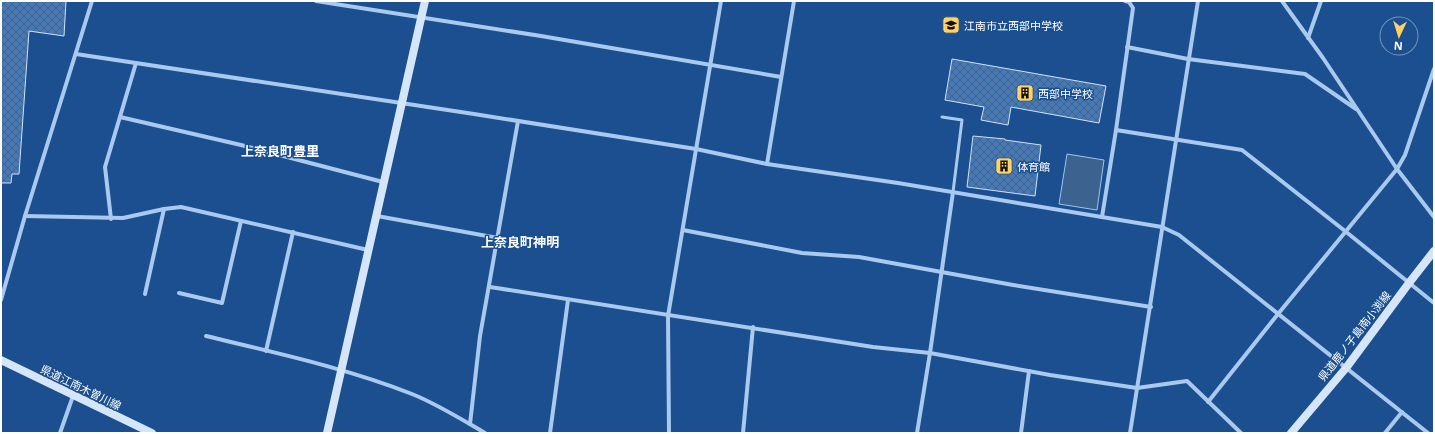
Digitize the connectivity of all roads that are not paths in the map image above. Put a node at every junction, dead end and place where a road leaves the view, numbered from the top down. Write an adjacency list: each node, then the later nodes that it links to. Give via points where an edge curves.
1 (92, 1): 13 (street)
2 (316, 1): 10 (street)
3 (425, 1): 10 (street)
4 (720, 1): 16 (street)
5 (794, 1): 18 (street)
6 (1125, 1): 12 (street, via 1133,8)
7 (1198, 1): 14 (street)
8 (1282, 1): 11 (street)
9 (1321, 1): 11 (street)
10 (421, 17): 16 (street); 19 (street)
11 (1308, 38): 20 (street)
12 (1127, 47): 14 (street); 24 (street)
13 (76, 54): 15 (street); 32 (street)
14 (1188, 59): 20 (street, via 1304,74); 25 (street)
15 (136, 63): 19 (street); 21 (street)
16 (710, 65): 18 (street); 26 (street)
17 (1434, 69): 28 (street, via 1405,155)
18 (781, 77): 27 (street)
19 (401, 102): 23 (street); 29 (street)
20 (1358, 111): 28 (street)
21 (120, 117): 29 (street, via 241,144); 36 (street, via 105,167)
22 (942, 117): 30 (lane, via 962,120)
23 (518, 121): 26 (street); 42 (street)
24 (1116, 130): 25 (street); 34 (street)
25 (1176, 139): 38 (street); 40 (street, via 1242,150)
26 (696, 149): 27 (street); 39 (street)
27 (767, 164): 30 (street)
28 (1397, 168): 35 (street); 40 (street)
29 (383, 182): 33 (street)
30 (953, 192): 34 (street); 45 (street)
31 (164, 209): 36 (street, via 123,218); 37 (street, via 181,207); 49 (street)
32 (25, 216): 36 (street); 50 (street)
33 (377, 216): 42 (street); 43 (street)
34 (1102, 217): 38 (street)
35 (1434, 217)
36 (111, 218)
37 (241, 221): 41 (street); 48 (street, via 222,303)
38 (1162, 227): 53 (street); 54 (street, via 1179,235)
39 (682, 230): 45 (street, via 802,253 859,257); 55 (street)
40 (1345, 231): 46 (street); 54 (street)
41 (293, 232): 43 (street); 58 (street)
42 (498, 238): 47 (street)
43 (368, 250): 62 (street)
44 (1434, 251): 46 (street, 県道鹿ノ子島南小渕線)
45 (942, 272): 53 (street); 59 (street)
46 (1409, 283): 52 (street); 61 (street, 県道鹿ノ子島南小渕線)
47 (490, 287): 51 (street); 68 (street, via 480,336)
48 (179, 293)
49 (145, 294)
50 (1, 300)
51 (568, 300): 55 (street); 73 (street)
52 (1434, 303)
53 (1151, 307): 64 (street)
54 (1278, 314): 61 (street); 66 (street)
55 (668, 316): 56 (street); 74 (street)
56 (753, 327): 59 (street); 75 (street)
57 (206, 336): 58 (street)
58 (266, 351): 62 (street)
59 (930, 353): 63 (street); 76 (street)
60 (1, 360): 65 (street, 県道江南木曽川線)
61 (1346, 368): 67 (street); 80 (street, 県道鹿ノ子島南小渕線)
62 (341, 369): 68 (street, via 413,394); 71 (street)
63 (1030, 371): 64 (street); 77 (street)
64 (1137, 388): 66 (street, via 1187,381); 78 (street)
65 (73, 396): 69 (street); 70 (street, 県道江南木曽川線)
66 (1208, 402): 79 (street)
67 (1402, 412): 81 (street); 82 (street)
68 (470, 424): 72 (street)
69 (60, 433)
70 (152, 433)
71 (327, 433)
72 (485, 433)
73 (550, 433)
74 (669, 433)
75 (743, 433)
76 (917, 433)
77 (1021, 433)
78 (1130, 433)
79 (1241, 433)
80 (1291, 433)
81 (1386, 433)
82 (1428, 433)

